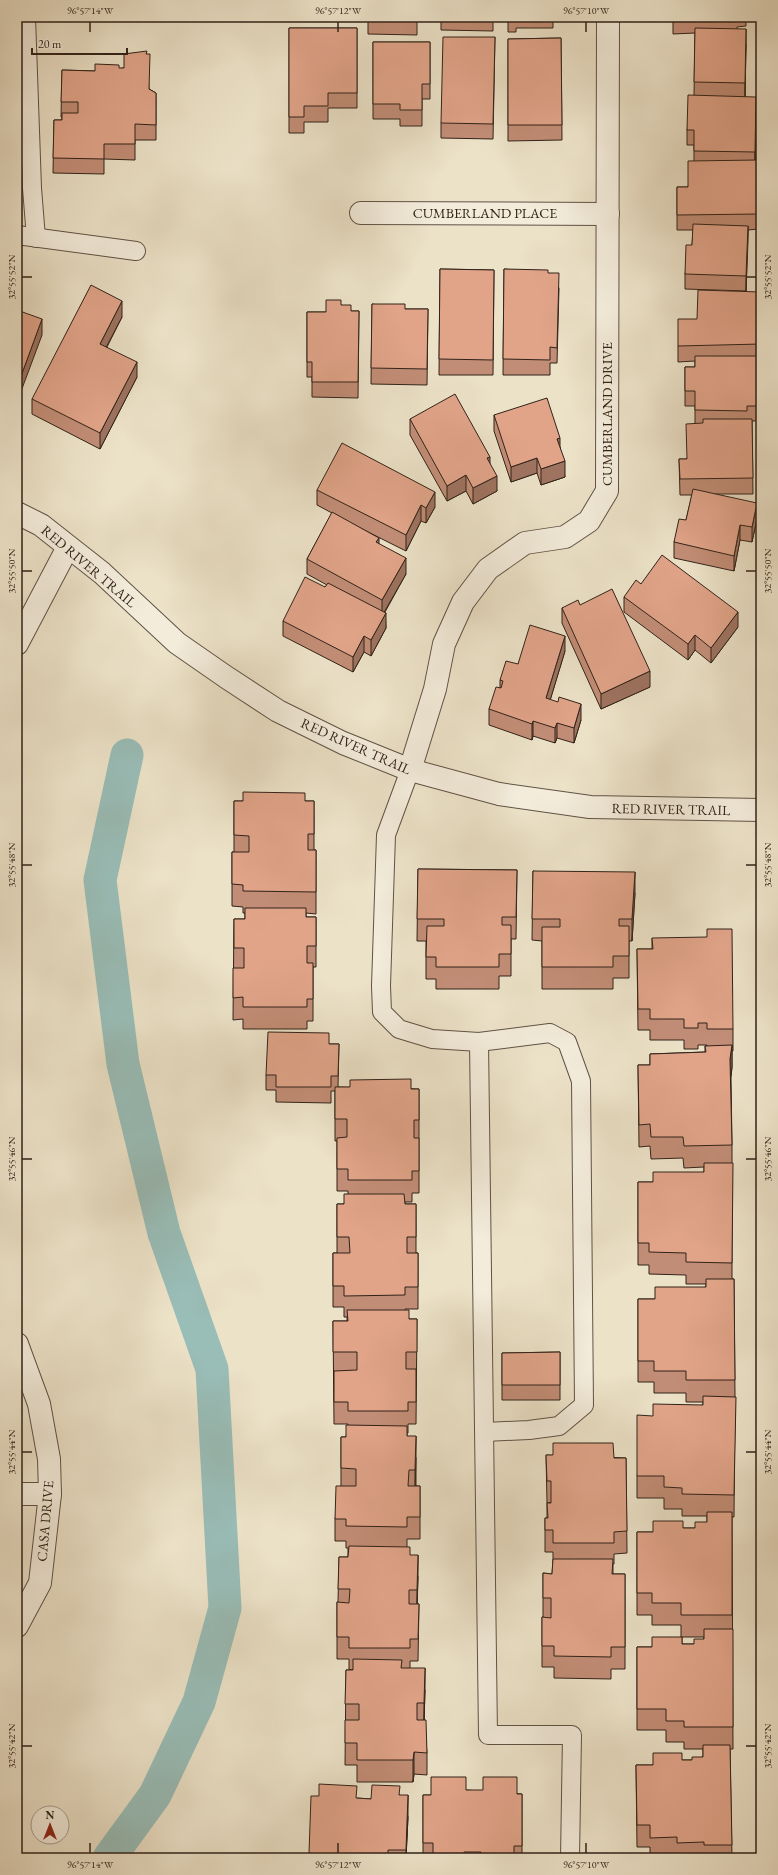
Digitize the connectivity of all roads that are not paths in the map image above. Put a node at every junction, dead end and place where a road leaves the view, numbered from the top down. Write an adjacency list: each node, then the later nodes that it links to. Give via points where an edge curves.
1 (26, 17): 6 (lane)
2 (608, 17): 4 (street, CUMBERLAND DRIVE)
3 (362, 213): 4 (street, CUMBERLAND PLACE)
4 (608, 214): 11 (street, CUMBERLAND DRIVE, via 607,491 589,521 565,537 525,544 488,569 463,602 444,644 435,689)
5 (17, 236): 6 (lane)
6 (36, 238): 7 (lane)
7 (136, 251)
8 (17, 513): 9 (street, RED RIVER TRAIL, via 41,526)
9 (68, 547): 10 (street); 11 (street, RED RIVER TRAIL, via 102,573 177,643 278,710 343,743)
10 (17, 644)
11 (410, 770): 12 (street, RED RIVER TRAIL, via 499,794 590,807); 13 (lane, via 386,835 382,1012 399,1029 432,1039)
12 (761, 810)
13 (479, 1042): 15 (lane); 15 (lane, via 550,1033 568,1042 581,1081 584,1405 558,1426)
14 (17, 1344): 17 (street, CASA DRIVE, via 39,1404 48,1459)
15 (484, 1432): 19 (lane, via 488,1735 572,1735)
16 (17, 1494): 17 (street)
17 (50, 1494): 18 (street, CASA DRIVE, via 40,1583)
18 (17, 1626)
19 (570, 1858)

